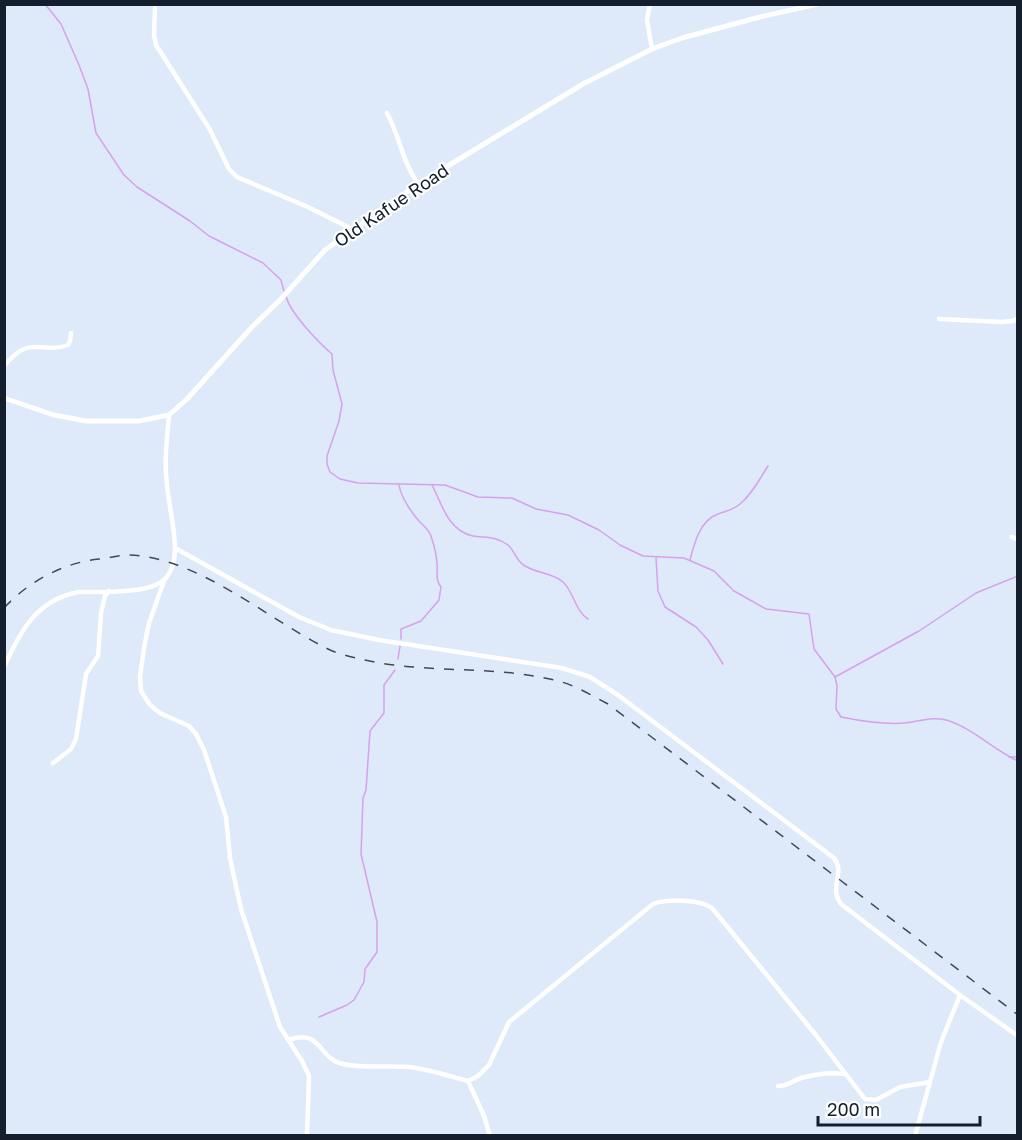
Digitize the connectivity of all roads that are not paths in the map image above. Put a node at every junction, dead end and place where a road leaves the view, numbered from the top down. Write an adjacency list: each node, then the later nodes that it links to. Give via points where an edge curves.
1 (650, 4): 4 (street, via 647,20)
2 (818, 4): 4 (street, Old Kafue Road)
3 (155, 8): 7 (street, via 156,45 209,128 229,169 242,181)
4 (652, 49): 6 (street, Old Kafue Road, via 583,84)
5 (387, 113): 6 (street)
6 (418, 184): 7 (street, Old Kafue Road)
7 (352, 229): 13 (street, Old Kafue Road, via 325,250)
8 (1017, 318): 9 (street, via 1002,322)
9 (939, 319)
10 (71, 333): 11 (street, via 68,345 27,347)
11 (4, 366)
12 (4, 398): 13 (street, via 86,422)
13 (169, 416): 14 (street, via 166,481)
14 (175, 548): 15 (street, via 173,565); 19 (street, via 299,618 331,630 562,668 590,677 834,858 839,868 835,892 841,904)
15 (164, 580): 16 (street, via 142,588); 21 (street, via 147,631 141,691 155,709 189,726 204,750 226,817 241,909 280,1028)
16 (109, 591): 17 (street, via 68,594 47,604 28,623); 18 (street, via 101,613 98,656 86,674 76,739 71,749)
17 (4, 667)
18 (53, 763)
19 (960, 995): 20 (street); 24 (street)
20 (1017, 1036)
21 (288, 1040): 23 (street, via 300,1036 312,1039 343,1064 407,1067); 26 (street, via 310,1081)
22 (845, 1074): 23 (street, via 712,908 668,900 653,904 509,1022 484,1071); 24 (street, via 861,1096 870,1101 900,1087); 25 (street, via 810,1076)
23 (468, 1081): 27 (street)
24 (930, 1082): 28 (street)
25 (778, 1086)
26 (307, 1136)
27 (490, 1136)
28 (915, 1136)

